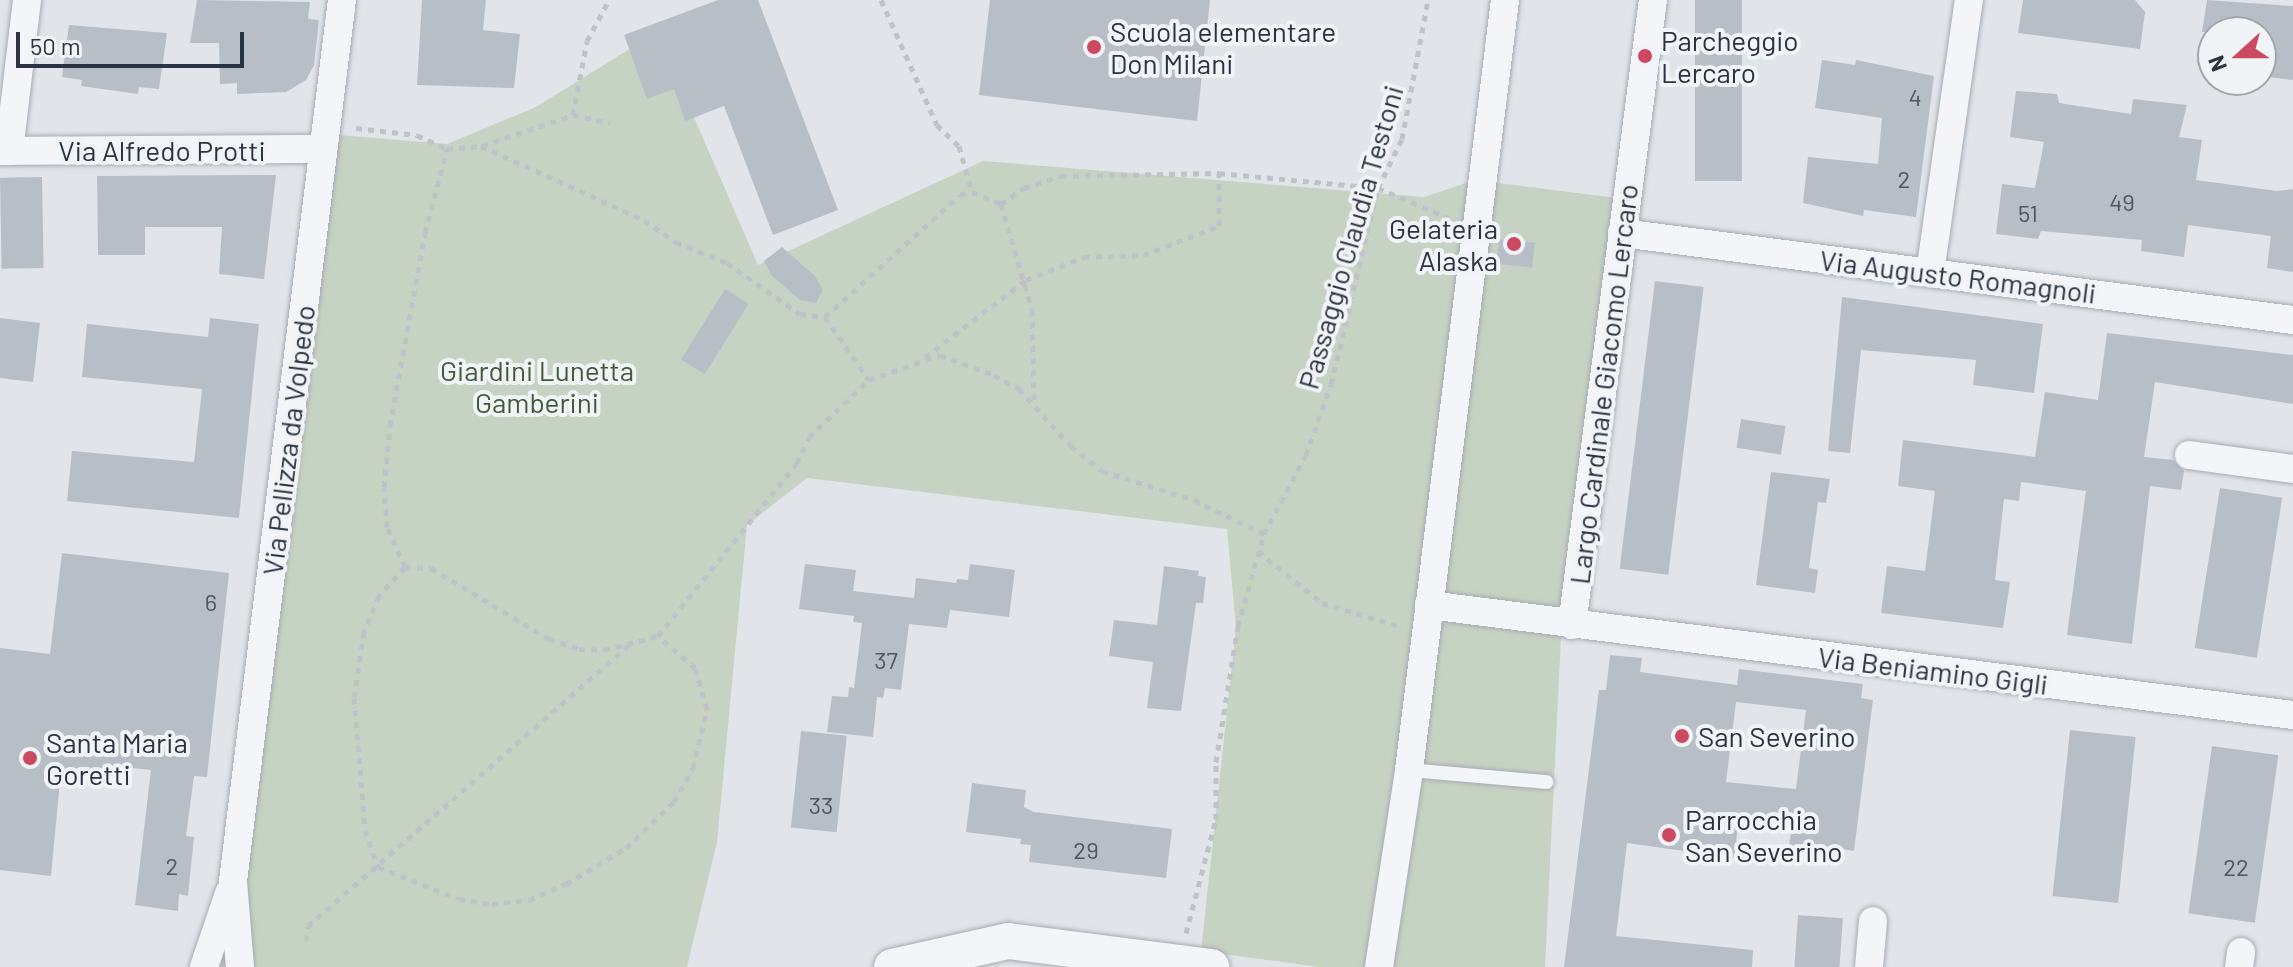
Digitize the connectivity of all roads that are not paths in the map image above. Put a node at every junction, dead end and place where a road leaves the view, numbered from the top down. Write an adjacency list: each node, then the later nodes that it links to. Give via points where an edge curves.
1 (27, 0): 7 (street)
2 (342, 0): 6 (street, Via Pellizza da Volpedo)
3 (1505, 0): 13 (street)
4 (1653, 0): 8 (street, Largo Cardinale Giacomo Lercaro)
5 (1969, 0): 9 (street)
6 (323, 149): 7 (street, Via Alfredo Protti); 18 (street, Via Pellizza da Volpedo)
7 (4, 151)
8 (1622, 233): 9 (street, Via Augusto Romagnoli); 14 (street, Largo Cardinale Giacomo Lercaro)
9 (1930, 273): 10 (street, Via Augusto Romagnoli)
10 (2293, 320)
11 (2189, 455): 12 (street)
12 (2293, 469)
13 (1429, 605): 14 (street, Largo Cardinale Giacomo Lercaro); 16 (street)
14 (1572, 625): 15 (street, Via Beniamino Gigli)
15 (2293, 715)
16 (1409, 770): 17 (lane); 24 (street)
17 (1546, 782)
18 (233, 881): 20 (street, Via Pellizza da Volpedo); 21 (street, Via Pellizza da Volpedo)
19 (1873, 921): 25 (street)
20 (204, 967)
21 (240, 967)
22 (892, 967): 23 (street, via 1008,941)
23 (1211, 967)
24 (1379, 967)
25 (1869, 967)

